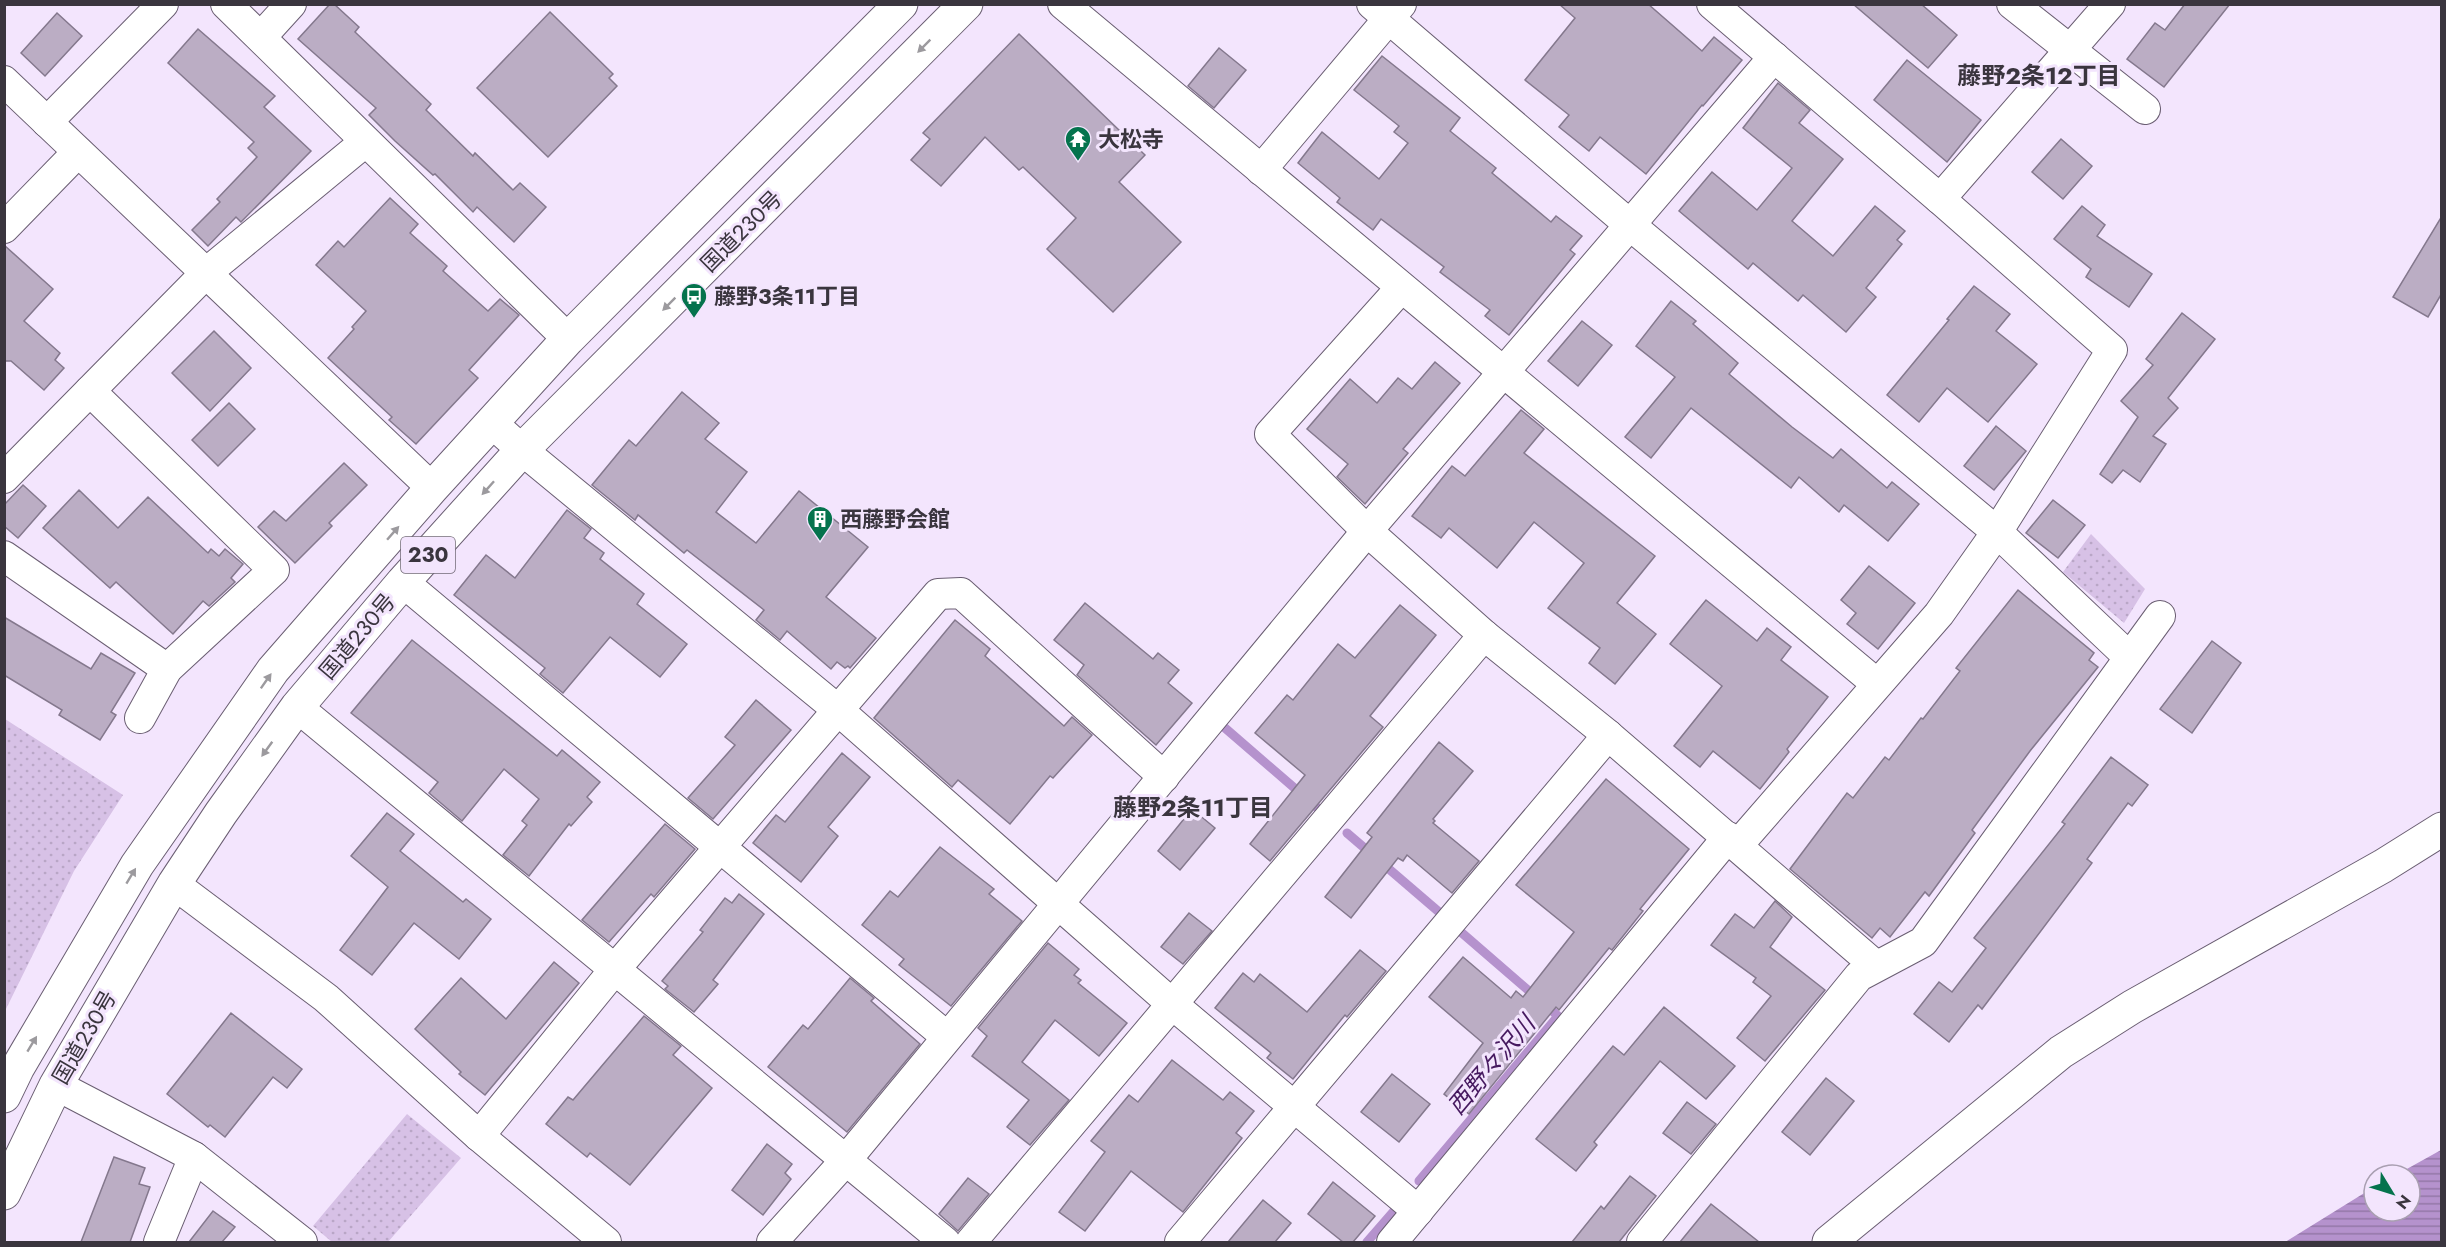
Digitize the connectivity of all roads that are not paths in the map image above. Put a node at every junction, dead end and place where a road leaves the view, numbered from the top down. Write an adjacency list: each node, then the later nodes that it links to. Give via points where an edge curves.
1 (163, 4): 16 (street)
2 (226, 4): 11 (street)
3 (291, 4): 11 (street)
4 (901, 4): 25 (main road, 国道230号 / 230)
5 (966, 4): 29 (main road, 国道230号 / 230, one-way to 29)
6 (1063, 4): 19 (street)
7 (1712, 4): 13 (street)
8 (2012, 4): 12 (street)
9 (2110, 4): 12 (street)
10 (1387, 9): 19 (street); 21 (street)
11 (261, 37): 17 (street)
12 (2069, 51): 15 (street); 20 (street)
13 (1774, 57): 20 (street); 21 (street)
14 (4, 81): 16 (street)
15 (2145, 109)
16 (47, 122): 18 (street)
17 (365, 142): 23 (street); 25 (street)
18 (78, 152): 22 (street); 23 (street)
19 (1261, 170): 24 (street)
20 (1940, 198): 33 (street, via 2112,350)
21 (1630, 225): 26 (street); 33 (street)
22 (4, 228)
23 (205, 274): 27 (street); 31 (street)
24 (1401, 288): 26 (street); 32 (street, via 1270,434)
25 (568, 339): 28 (main road, 国道230号 / 230)
26 (1503, 373): 32 (street); 40 (street)
27 (90, 391): 30 (street); 39 (street, via 273,570)
28 (491, 422): 29 (street); 31 (main road, 国道230号 / 230)
29 (522, 450): 35 (main road, 国道230号 / 230, one-way to 35); 42 (street)
30 (4, 478)
31 (432, 488): 56 (main road, 国道230号 / 230, one-way to 31, via 137,865 273,670)
32 (1367, 531): 37 (street); 45 (street)
33 (1997, 532): 38 (street); 40 (street, via 1939,614)
34 (4, 556): 39 (street)
35 (403, 582): 41 (main road, 国道230号 / 230); 48 (street)
36 (2160, 616): 38 (street)
37 (1484, 635): 44 (street); 53 (street)
38 (2129, 657): 51 (street, via 1923,942)
39 (167, 669): 43 (street)
40 (1877, 684): 47 (street)
41 (297, 707): 49 (main road, 国道230号 / 230, one-way to 49); 52 (street)
42 (838, 710): 45 (street, via 938,594 961,593); 48 (street); 50 (street)
43 (140, 718)
44 (1608, 735): 47 (street); 57 (street)
45 (1164, 777): 50 (street)
46 (2442, 829): 72 (main road, via 2061,1052)
47 (1732, 842): 51 (street); 62 (street)
48 (720, 847): 52 (street); 54 (street)
49 (174, 884): 55 (main road, 国道230号 / 230); 58 (street, via 326,998)
50 (1058, 901): 53 (street); 54 (street)
51 (1876, 966): 71 (street, via 1859,976)
52 (615, 969): 58 (street); 60 (street)
53 (1172, 1004): 57 (street); 68 (street)
54 (946, 1037): 60 (street)
55 (56, 1085): 59 (street); 61 (main road, 国道230号 / 230)
56 (4, 1096)
57 (1295, 1107): 62 (street); 69 (street)
58 (479, 1136): 65 (street)
59 (194, 1157): 63 (street); 64 (street)
60 (846, 1160): 66 (street); 67 (street)
61 (4, 1193)
62 (1418, 1211): 70 (street)
63 (159, 1242)
64 (302, 1242)
65 (606, 1242)
66 (772, 1242)
67 (945, 1242)
68 (971, 1242)
69 (1180, 1242)
70 (1392, 1242)
71 (1642, 1242)
72 (1829, 1242)

